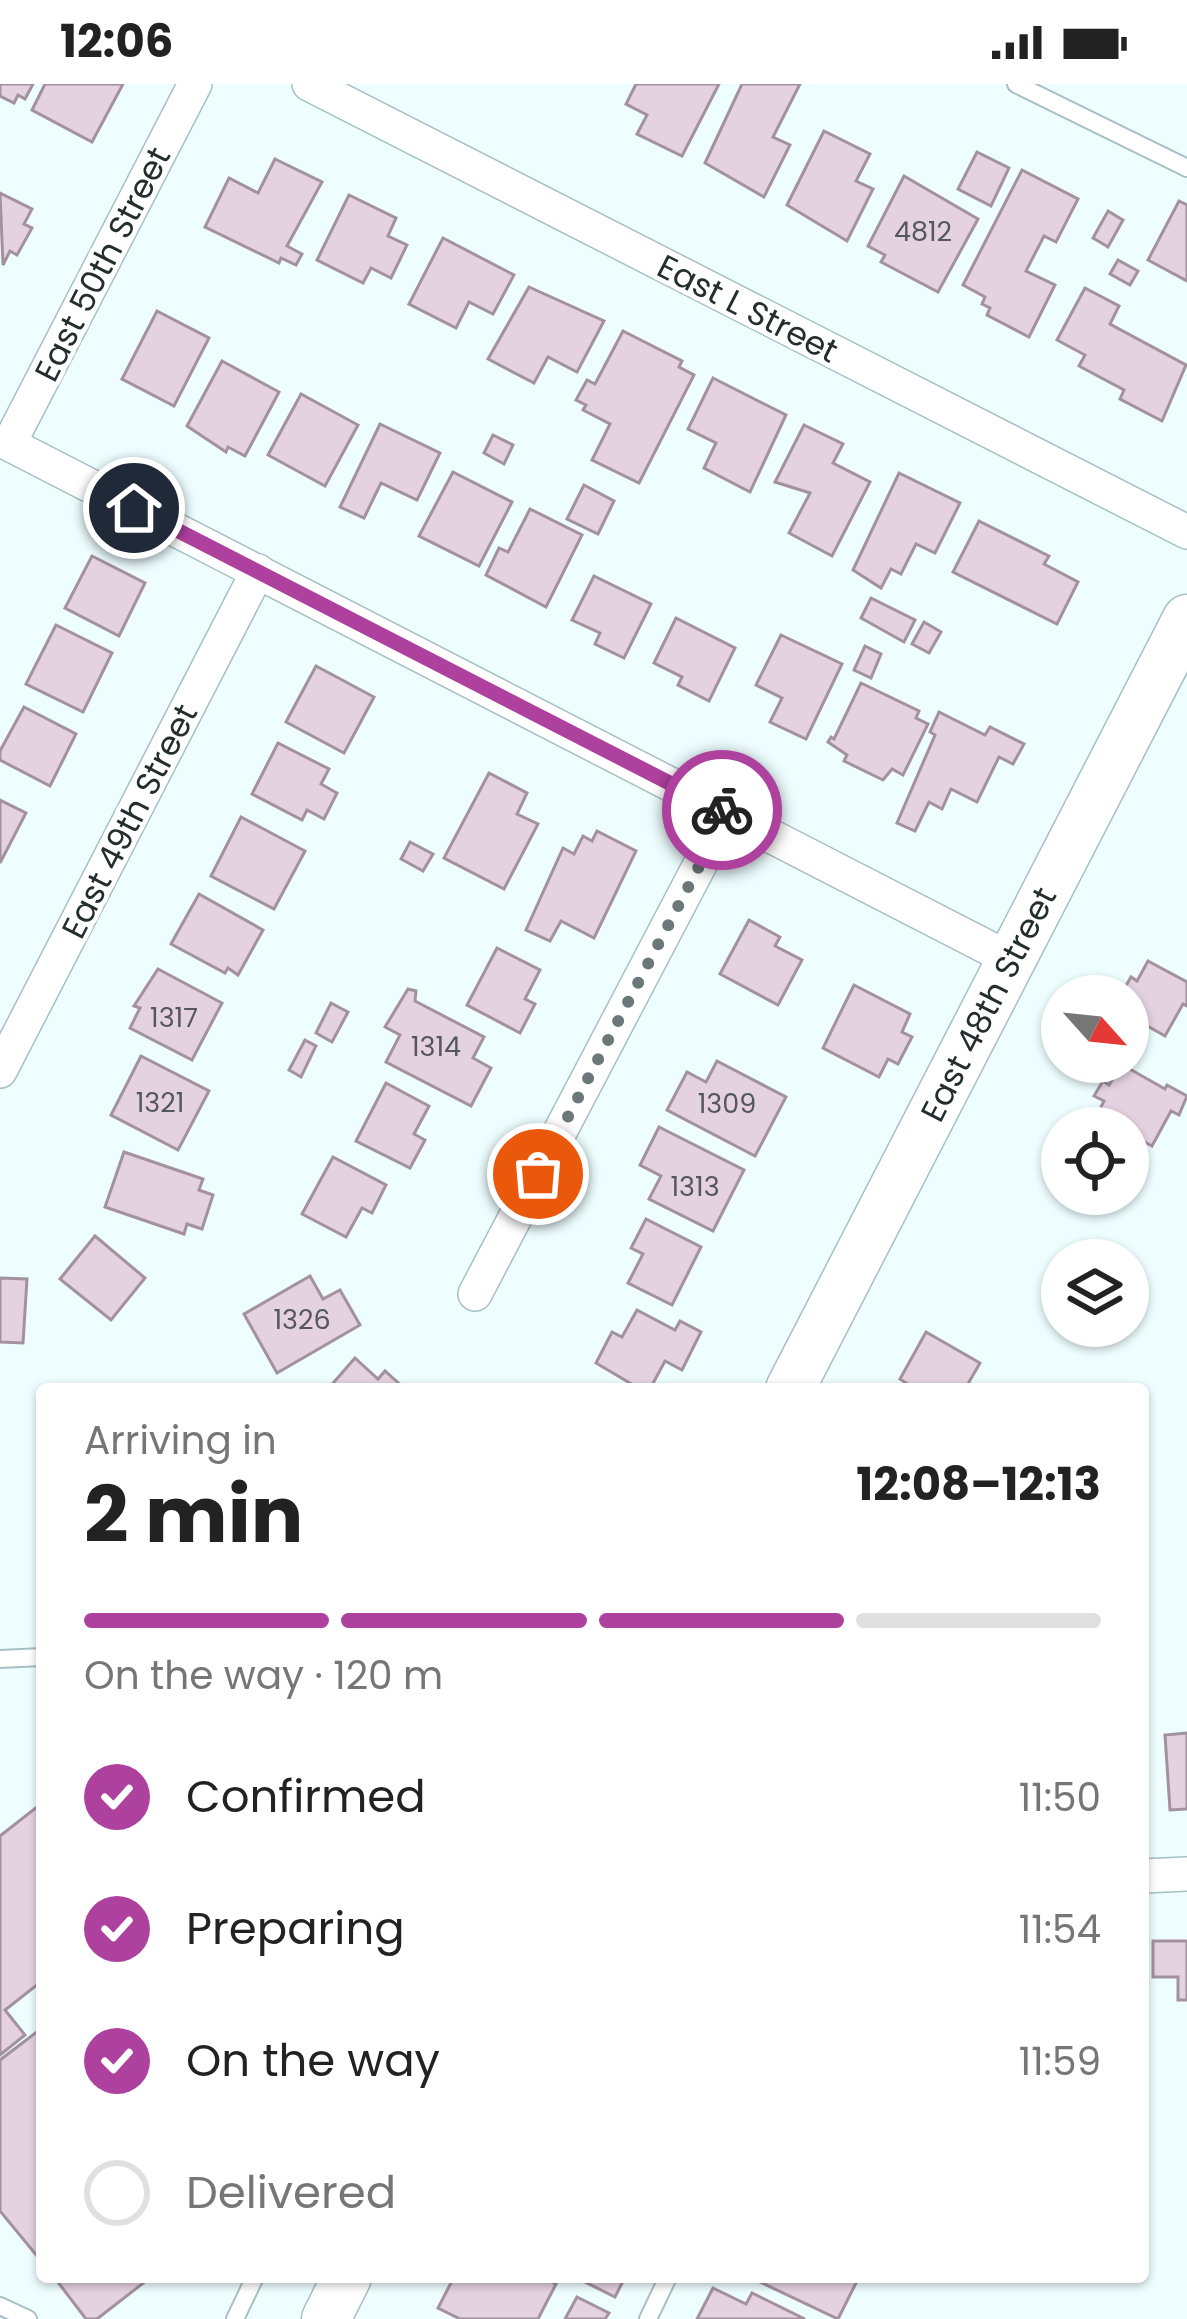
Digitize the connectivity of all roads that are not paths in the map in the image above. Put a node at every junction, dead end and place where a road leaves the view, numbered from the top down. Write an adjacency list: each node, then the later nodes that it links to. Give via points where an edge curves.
1 (196, 84): 6 (street, East 50th Street, via 9,445)
2 (309, 84): 5 (street, East L Street)
3 (1016, 84): 4 (lane)
4 (1187, 167)
5 (1187, 532)
6 (258, 571): 8 (street); 10 (street, East 49th Street)
7 (1187, 619): 9 (street, East 48th Street)
8 (727, 813): 9 (street); 11 (street)
9 (1010, 959): 12 (street, East 48th Street)
10 (0, 1071)
11 (476, 1294)
12 (793, 1383)
13 (36, 1658): 14 (lane)
14 (0, 1659)
15 (1187, 1874): 16 (street)
16 (1149, 1876)
17 (252, 2283): 22 (lane)
18 (344, 2283): 23 (street)
19 (665, 2283): 24 (lane)
20 (0, 2306): 21 (lane)
21 (28, 2319)
22 (235, 2319)
23 (326, 2319)
24 (648, 2319)

